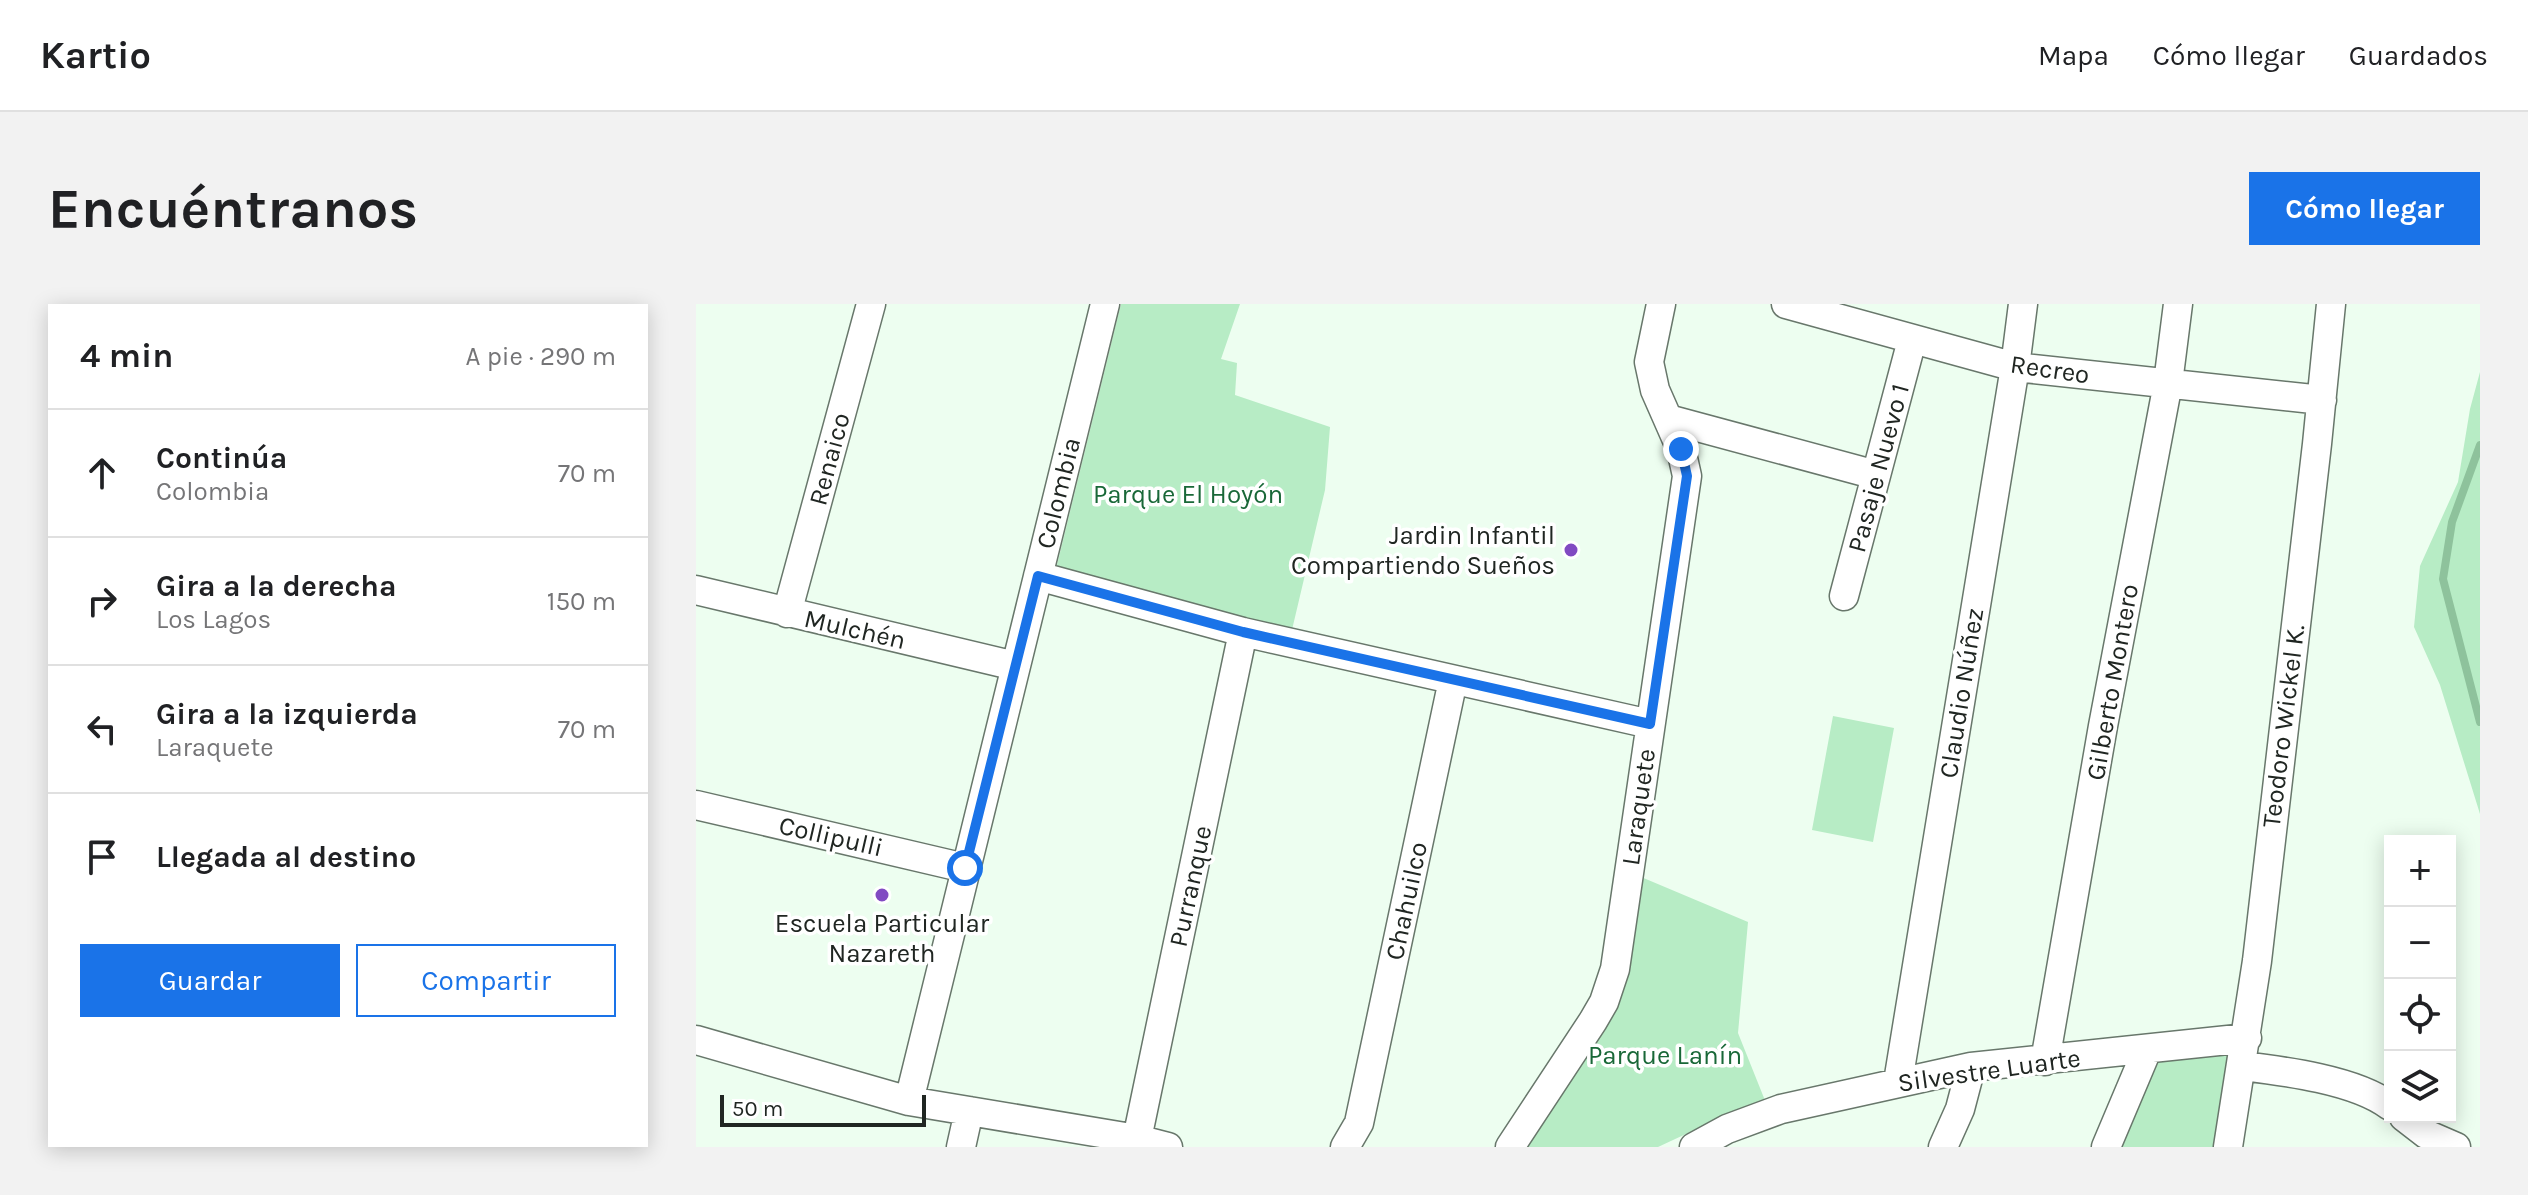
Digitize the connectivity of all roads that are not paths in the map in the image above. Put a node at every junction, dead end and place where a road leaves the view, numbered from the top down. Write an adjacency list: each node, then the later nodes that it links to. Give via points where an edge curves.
1 (871, 304): 17 (street, Renaico)
2 (1105, 304): 14 (street, Colombia)
3 (1661, 304): 12 (street, Laraquete, via 1649,362)
4 (1786, 304): 8 (street, Recreo)
5 (2023, 304): 9 (street, Claudio Núñez)
6 (2178, 304): 10 (street, Gilberto Montero)
7 (2331, 304): 11 (street, Teodoro Wickel K.)
8 (1912, 340): 9 (street, Recreo); 13 (street, Pasaje Nuevo 1)
9 (2015, 367): 10 (street, Recreo); 30 (street, Claudio Núñez)
10 (2168, 383): 11 (street, Recreo); 27 (street, Gilberto Montero)
11 (2322, 400): 24 (street, Teodoro Wickel K.)
12 (1668, 419): 13 (street); 21 (street, Laraquete, via 1687,476)
13 (1876, 475): 16 (street, Pasaje Nuevo 1)
14 (1038, 576): 18 (street); 19 (street, Colombia)
15 (696, 590): 17 (street, Mulchén)
16 (1844, 596)
17 (787, 613): 19 (street, Mulchén)
18 (1243, 632): 20 (street); 36 (street, Purranque)
19 (1015, 666): 23 (street, Colombia)
20 (1453, 680): 21 (street); 35 (street, Chahuilco)
21 (1650, 724): 39 (street, Laraquete, via 1611,983 1593,1021)
22 (696, 805): 23 (street, Collipulli)
23 (965, 868): 31 (street, Colombia)
24 (2247, 1038): 26 (street, Silvestre Luarte); 28 (street, Teodoro Wickel K.)
25 (696, 1040): 31 (street)
26 (2147, 1050): 27 (street, Silvestre Luarte); 42 (street)
27 (2045, 1061): 29 (street, Silvestre Luarte)
28 (2242, 1066): 32 (street, via 2320,1079); 43 (street, Teodoro Wickel K.)
29 (1971, 1067): 30 (street, Silvestre Luarte); 41 (street)
30 (1898, 1082): 40 (street, Silvestre Luarte, via 1751,1119)
31 (909, 1101): 33 (street)
32 (2384, 1101)
33 (969, 1111): 36 (street); 37 (street)
34 (2412, 1123): 44 (street)
35 (1352, 1135)
36 (1137, 1139): 38 (street)
37 (961, 1147)
38 (1168, 1147)
39 (1510, 1147)
40 (1694, 1147)
41 (1943, 1147)
42 (2106, 1147)
43 (2228, 1147)
44 (2456, 1147)

